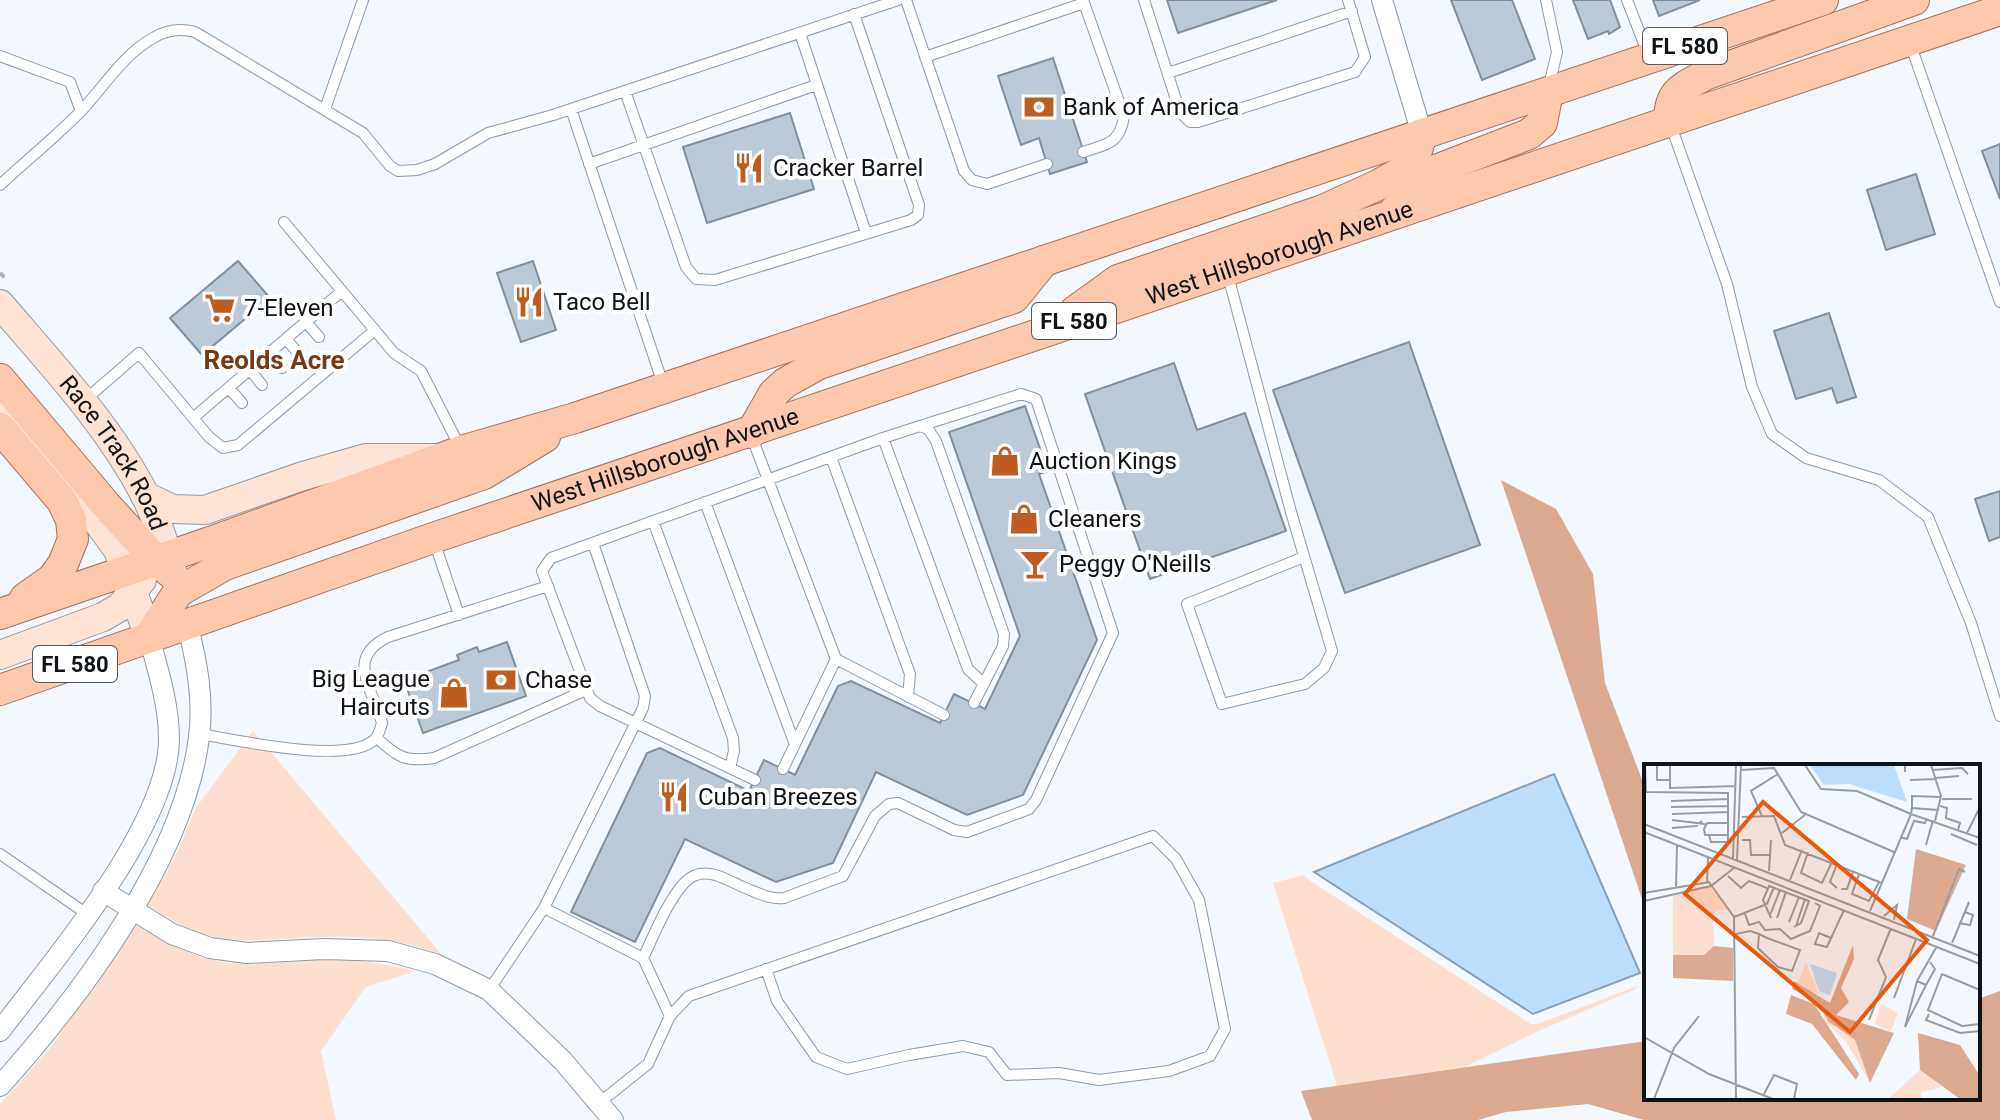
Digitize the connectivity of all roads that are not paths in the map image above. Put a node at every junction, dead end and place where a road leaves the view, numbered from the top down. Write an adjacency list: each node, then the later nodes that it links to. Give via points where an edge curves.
1 (363, 0): 24 (lane)
2 (898, 0): 14 (lane)
3 (906, 0): 18 (lane)
4 (1144, 0): 20 (lane)
5 (1348, 0): 13 (lane)
6 (1382, 0): 28 (street)
7 (1546, 0): 23 (lane, via 1557,52)
8 (1627, 0): 19 (lane)
9 (1823, 0): 19 (main road, FL 580)
10 (1914, 0): 27 (main road, via 1705,75 1677,91 1669,103)
11 (1084, 2): 18 (lane); 30 (lane, via 1124,116 1114,141)
12 (2000, 10): 16 (main road, West Hillsborough Avenue / FL 580)
13 (1352, 11): 20 (lane); 20 (lane, via 1365,57 1355,72 1198,122 1184,117)
14 (854, 14): 15 (lane); 36 (lane, via 919,205 911,220)
15 (800, 33): 21 (lane); 22 (lane)
16 (1909, 40): 27 (main road, West Hillsborough Avenue / FL 580); 40 (lane)
17 (0, 56): 26 (lane, via 70,82)
18 (925, 57): 32 (lane, via 964,171 972,180 987,184)
19 (1650, 58): 23 (main road, FL 580)
20 (1168, 73)
21 (816, 85): 29 (lane); 36 (lane)
22 (625, 91): 25 (lane); 29 (lane)
23 (1548, 92): 28 (main road, FL 580); 34 (main road, via 1542,123 1529,134 1436,170)
24 (325, 109): 25 (lane, via 363,133 398,171 435,164 488,133); 26 (lane, via 184,29 152,38 137,49)
25 (571, 109): 31 (lane)
26 (81, 111): 33 (lane)
27 (1669, 121): 34 (main road, West Hillsborough Avenue / FL 580); 90 (lane, via 1727,284 1752,387 1772,434 1806,458 1879,480 1928,517 1971,623)
28 (1422, 134): 37 (main road, FL 580); 43 (main road, via 1408,168 1378,185 1323,210 1118,280)
29 (643, 144): 31 (lane); 36 (lane, via 686,267 696,279 715,280)
30 (1083, 152)
31 (589, 164): 56 (lane)
32 (1047, 164)
33 (0, 185)
34 (1391, 215): 38 (main road, West Hillsborough Avenue / FL 580)
35 (284, 222): 39 (lane)
36 (866, 233)
37 (1044, 261): 56 (main road, FL 580); 64 (main road, via 1014,298 819,364 785,383)
38 (1226, 270): 43 (main road, West Hillsborough Avenue / FL 580); 74 (lane)
39 (342, 291): 42 (lane); 44 (lane)
40 (2000, 302)
41 (0, 304): 52 (main road, Race Track Road)
42 (306, 322): 46 (lane); 47 (lane)
43 (1050, 329): 64 (main road, West Hillsborough Avenue / FL 580)
44 (375, 330): 60 (lane, via 316,373 238,445 223,448); 66 (lane, via 394,353 421,371)
45 (0, 331): 52 (main road)
46 (319, 337)
47 (286, 339): 48 (lane); 49 (lane)
48 (269, 353): 50 (lane); 51 (lane)
49 (299, 354)
50 (282, 368)
51 (250, 370): 54 (lane); 55 (lane)
52 (57, 371): 57 (main road, Race Track Road)
53 (0, 379): 75 (main road)
54 (262, 385)
55 (229, 388): 58 (lane); 60 (lane)
56 (664, 388): 61 (main road, FL 580)
57 (83, 402): 60 (lane, via 139,353); 69 (main road, Race Track Road)
58 (242, 403)
59 (0, 405): 75 (main road, Race Track Road, via 118,550)
60 (193, 418)
61 (575, 418): 66 (main road, FL 580); 75 (main road, via 484,474 225,565)
62 (920, 426): 65 (lane); 84 (lane, via 936,441 1004,634); 103 (lane, via 1021,394 1036,399 1113,633 1036,800 1029,809 967,832 889,804 875,816 843,876 784,898 716,875 696,874 669,904)
63 (0, 428): 78 (main road, via 62,501 73,539 52,579)
64 (751, 433): 68 (lane); 72 (main road, West Hillsborough Avenue / FL 580)
65 (883, 438): 67 (lane); 84 (lane, via 968,669)
66 (452, 454): 69 (main road, via 366,458 205,510 173,509); 75 (main road, FL 580)
67 (831, 457): 68 (lane); 87 (lane, via 910,674)
68 (768, 479): 70 (lane); 83 (lane)
69 (145, 496): 75 (main road, Race Track Road)
70 (705, 502): 71 (lane); 94 (lane)
71 (653, 521): 73 (lane); 95 (lane, via 733,738)
72 (433, 538): 77 (main road, West Hillsborough Avenue / FL 580); 79 (lane)
73 (593, 543): 76 (lane, via 545,563 542,571); 91 (lane, via 645,696)
74 (1304, 557): 74 (lane, via 1332,651 1324,668 1305,684 1222,704 1187,604)
75 (158, 572): 77 (main road, via 211,593); 78 (main road, FL 580); 80 (main road, Race Track Road); 81 (main road); 81 (main road, Race Track Road); 82 (main road, via 103,617)
76 (548, 586): 79 (lane); 86 (lane)
77 (262, 598): 80 (main road, West Hillsborough Avenue / FL 580)
78 (1, 614)
79 (459, 615): 93 (lane, via 388,637 365,654 364,670 382,723)
80 (187, 624): 81 (main road, West Hillsborough Avenue / FL 580); 92 (street, via 199,674)
81 (149, 637): 85 (main road, FL 580); 99 (street, via 166,706 166,770 145,823)
82 (0, 655)
83 (836, 659): 87 (lane); 94 (lane)
84 (984, 684): 88 (lane)
85 (0, 690)
86 (586, 690): 91 (lane, via 600,706); 93 (lane, via 434,758 401,758)
87 (908, 697): 89 (lane)
88 (974, 703)
89 (944, 715)
90 (2000, 716)
91 (634, 723): 95 (lane); 100 (lane)
92 (200, 734): 93 (lane, via 329,751); 101 (street, via 186,799)
93 (377, 738)
94 (794, 742): 96 (lane)
95 (730, 768): 97 (lane)
96 (783, 769)
97 (755, 780)
98 (0, 854): 102 (lane)
99 (103, 891): 101 (street); 102 (street)
100 (544, 908): 103 (lane); 105 (lane)
101 (132, 909): 105 (street, via 172,934 210,948 247,953 388,951 435,964); 108 (street, via 43,1038)
102 (87, 914): 107 (street)
103 (643, 958): 106 (lane)
104 (766, 969): 104 (lane, via 1153,836 1176,859 1199,900 1225,1029 1210,1056 1169,1071 1099,1080 1059,1073 1007,1075 989,1052 963,1046 847,1069 816,1057 777,1001); 106 (lane, via 689,996)
105 (489, 990): 109 (street)
106 (670, 1016): 109 (lane, via 648,1064)
107 (0, 1031)
108 (0, 1086)
109 (599, 1103): 110 (street)
110 (613, 1120)

